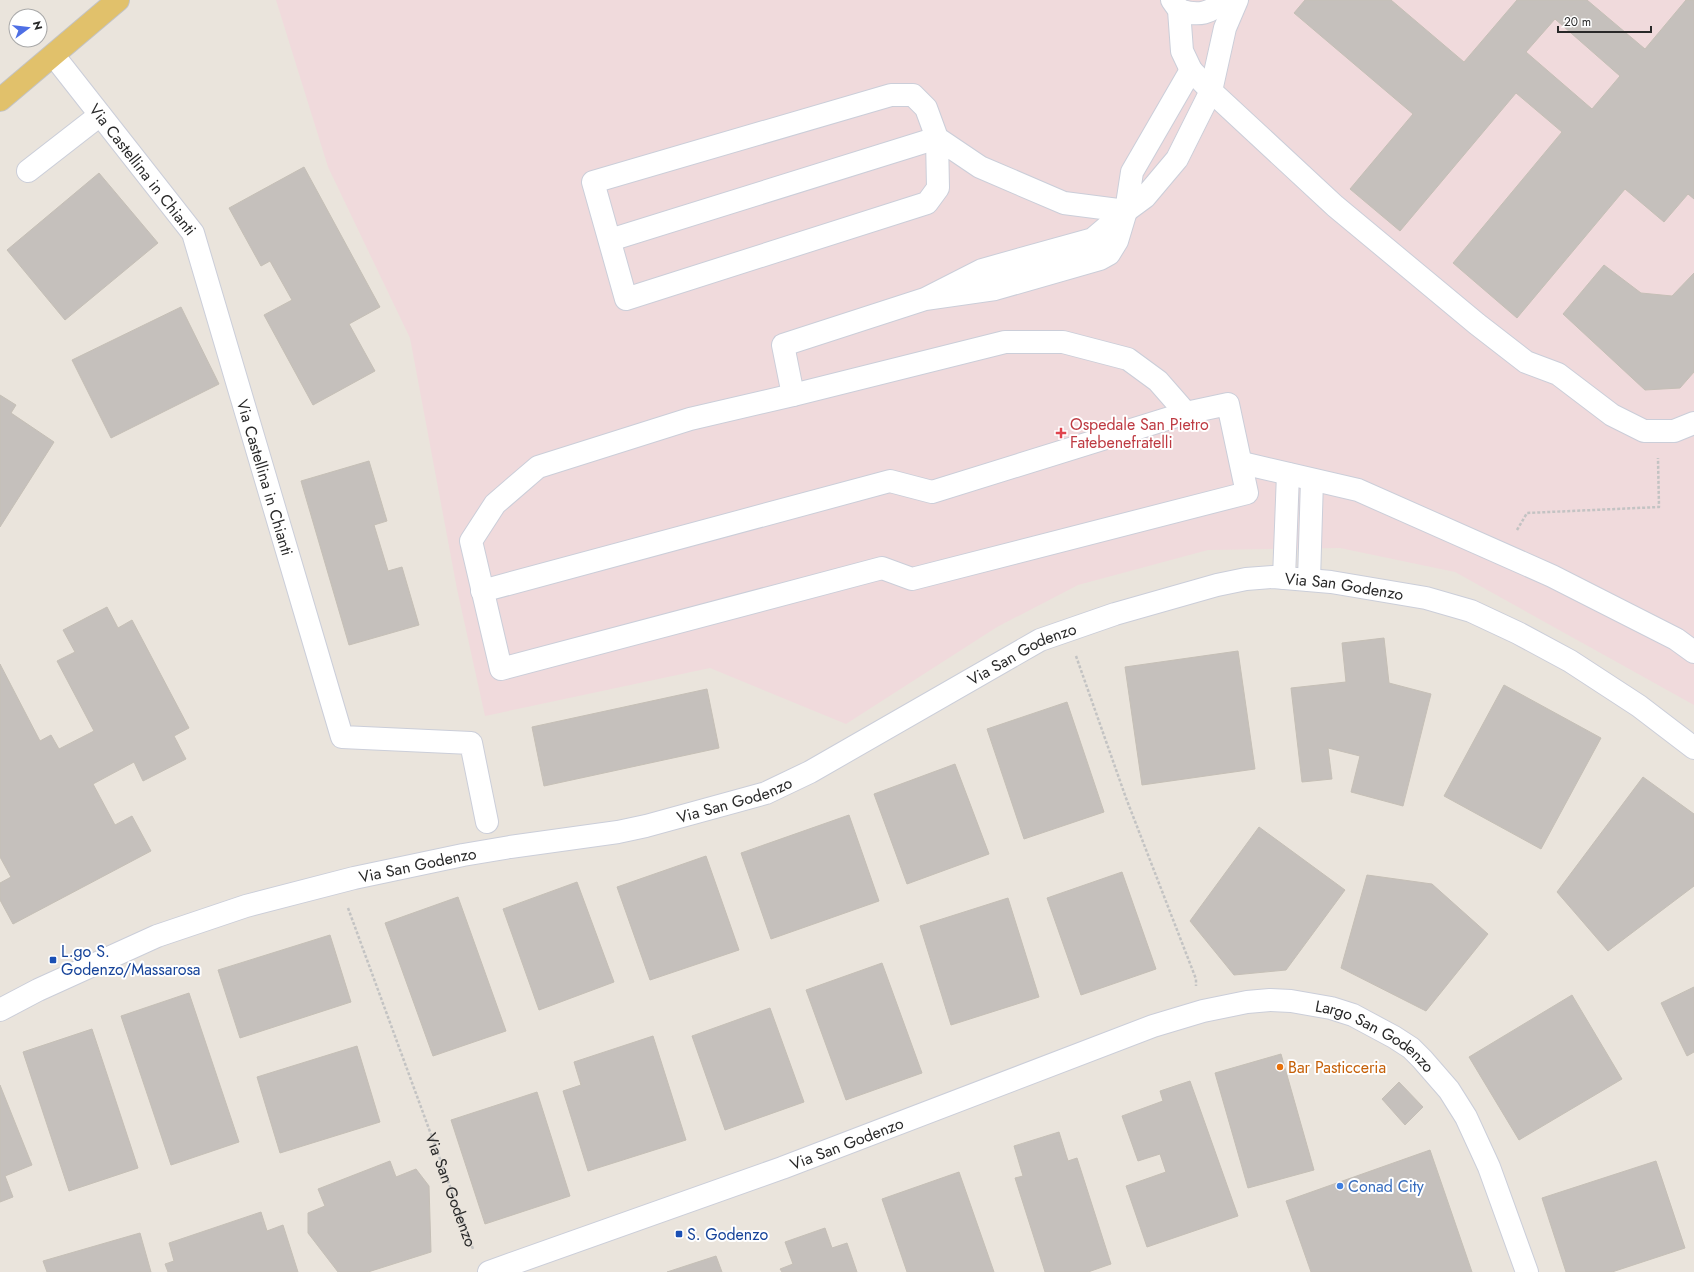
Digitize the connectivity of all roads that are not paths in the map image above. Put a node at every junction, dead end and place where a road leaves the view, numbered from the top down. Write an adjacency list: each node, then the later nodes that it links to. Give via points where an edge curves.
1 (118, 0): 5 (main road)
2 (1227, 0): 4 (street, via 1213,10 1193,15)
3 (1237, 0): 7 (street, via 1224,28)
4 (1175, 5): 6 (street, via 1182,51)
5 (54, 56): 8 (main road); 9 (street, Via Castellina in Chianti)
6 (1191, 70): 7 (street); 12 (street, via 1132,172)
7 (1211, 91): 12 (street, via 1177,159 1144,197); 16 (street, via 1335,206 1526,362 1558,374 1612,415 1644,431 1674,431)
8 (0, 100)
9 (100, 115): 11 (street); 25 (street, Via Castellina in Chianti, via 194,233 342,737 471,743)
10 (937, 138): 12 (street, via 980,167 1064,203); 13 (street); 13 (street, via 926,108 912,95 891,95 593,182); 13 (street, via 938,188 927,204 626,299)
11 (28, 171)
12 (1126, 211): 14 (street, via 1117,241 1109,254 1100,259 995,289 925,299 783,345)
13 (610, 240)
14 (793, 395): 15 (street, via 1005,342 1062,342 1128,359 1158,380); 22 (street, via 690,419 538,467 495,504 471,542)
15 (1186, 413): 17 (street, via 1228,404); 22 (street, via 932,492 890,481)
16 (1694, 423)
17 (1242, 463): 18 (street); 22 (street, via 1247,494 912,579 882,568 501,669)
18 (1288, 474): 19 (street); 20 (street)
19 (1312, 480): 21 (street); 23 (street, via 1358,490 1552,576 1676,639)
20 (1284, 578): 21 (street, Via San Godenzo); 26 (street, Via San Godenzo, via 1246,579 1217,585 1115,614 1040,640 810,772 780,787 744,800 661,823 618,832 493,849 338,882 246,906 157,936)
21 (1309, 580): 24 (street, Via San Godenzo, via 1426,598 1486,617 1570,661 1644,710)
22 (482, 591)
23 (1694, 652)
24 (1694, 748)
25 (487, 822)
26 (0, 1010)
27 (1203, 1011): 28 (street, Via San Godenzo, via 1153,1026 782,1168); 29 (street, Largo San Godenzo, via 1270,1000 1331,1008 1353,1015 1411,1048 1449,1090 1466,1117 1489,1167)
28 (489, 1272)
29 (1527, 1272)

